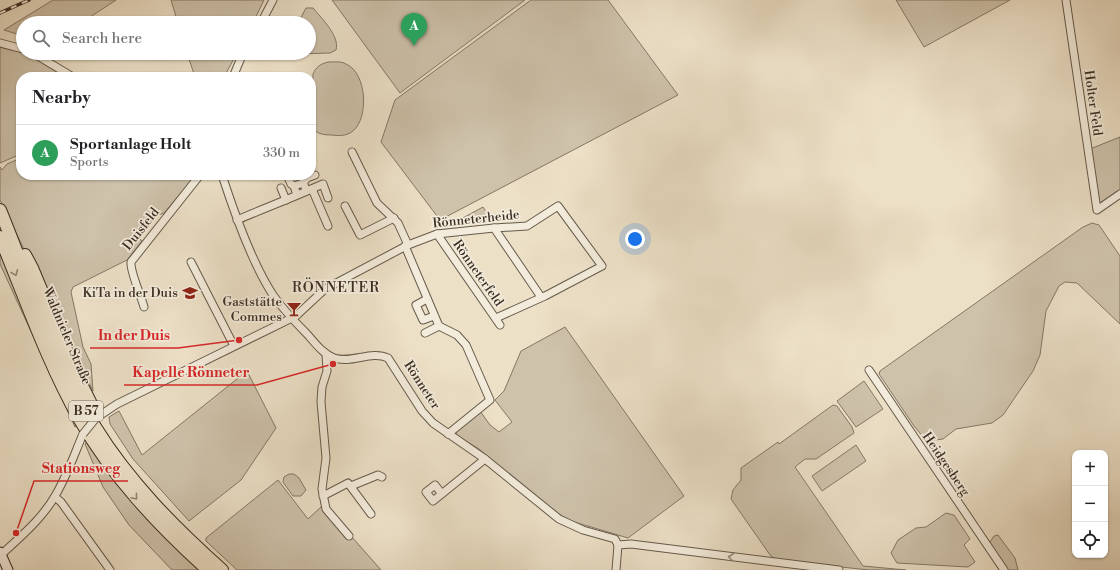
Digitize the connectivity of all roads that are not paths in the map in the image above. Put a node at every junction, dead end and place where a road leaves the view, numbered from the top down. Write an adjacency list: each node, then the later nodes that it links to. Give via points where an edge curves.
1 (273, 0): 3 (street)
2 (1066, 0): 18 (street, Holter Feld, via 1097,210)
3 (265, 16)
4 (0, 43): 5 (street)
5 (16, 47)
6 (45, 60): 8 (street)
7 (240, 60): 9 (street)
8 (65, 72)
9 (235, 72)
10 (352, 152): 24 (street, via 377,203)
11 (196, 180): 34 (street, Duisfeld, via 131,262 131,270)
12 (224, 180): 25 (street)
13 (289, 180): 15 (street)
14 (303, 182): 15 (street); 17 (street)
15 (294, 186): 19 (street)
16 (281, 188): 21 (street)
17 (309, 190): 19 (street); 20 (street, via 323,184); 26 (street)
18 (1120, 194)
19 (297, 195): 21 (street)
20 (328, 198)
21 (286, 200): 25 (street)
22 (345, 206): 24 (street, via 360,235)
23 (2, 214): 42 (highway, via 32,268); 57 (highway, Waldnieler Straße / B 57, via 59,356 96,428 130,476 160,512)
24 (394, 218): 30 (street)
25 (237, 220): 36 (street, via 273,295)
26 (328, 226)
27 (494, 228): 28 (street, Rönneterheide); 32 (street); 32 (street, Rönneterheide, via 527,226 558,206 602,266)
28 (437, 234): 30 (street, Rönneterheide); 32 (street, Rönneterfeld, via 498,321)
29 (0, 237): 56 (highway, Waldnieler Straße / B 57, one-way to 56, via 61,382 95,443 120,479 151,516)
30 (407, 245): 33 (street); 36 (street, Rönneterheide, via 325,289)
31 (191, 262): 39 (street)
32 (541, 298)
33 (428, 299): 35 (street); 35 (street, via 416,305 422,320)
34 (144, 307)
35 (434, 316): 37 (street)
36 (291, 318): 39 (street, Rönneterheide); 40 (street)
37 (439, 326): 38 (street); 43 (street, via 457,335 466,345 490,400)
38 (425, 333)
39 (234, 346): 42 (street, Rönneterheide)
40 (326, 354): 43 (street, Rönneter, via 346,359 376,354 388,358 422,411); 48 (street, via 327,371 322,387 326,458 321,482)
41 (869, 370): 61 (street, Heidgesberg)
42 (97, 417): 49 (street, Rönneterheide, bridge, via 83,434); 58 (highway, via 167,510)
43 (448, 434): 44 (street, Rönneter)
44 (485, 459): 47 (street); 52 (street, Rönneter, via 559,519 583,530 615,539)
45 (382, 477): 46 (street, via 378,475)
46 (351, 486): 48 (street, via 348,483); 50 (street)
47 (442, 494)
48 (323, 496): 51 (street, via 326,509)
49 (55, 497): 53 (street, Rönneterheide, via 42,514); 55 (street)
50 (371, 514)
51 (349, 536)
52 (618, 546): 59 (street); 60 (street, one-way to 52, via 630,544)
53 (0, 554): 54 (main road)
54 (8, 570)
55 (110, 570)
56 (208, 570)
57 (222, 570)
58 (232, 570)
59 (616, 570)
60 (839, 570)
61 (1004, 570)

